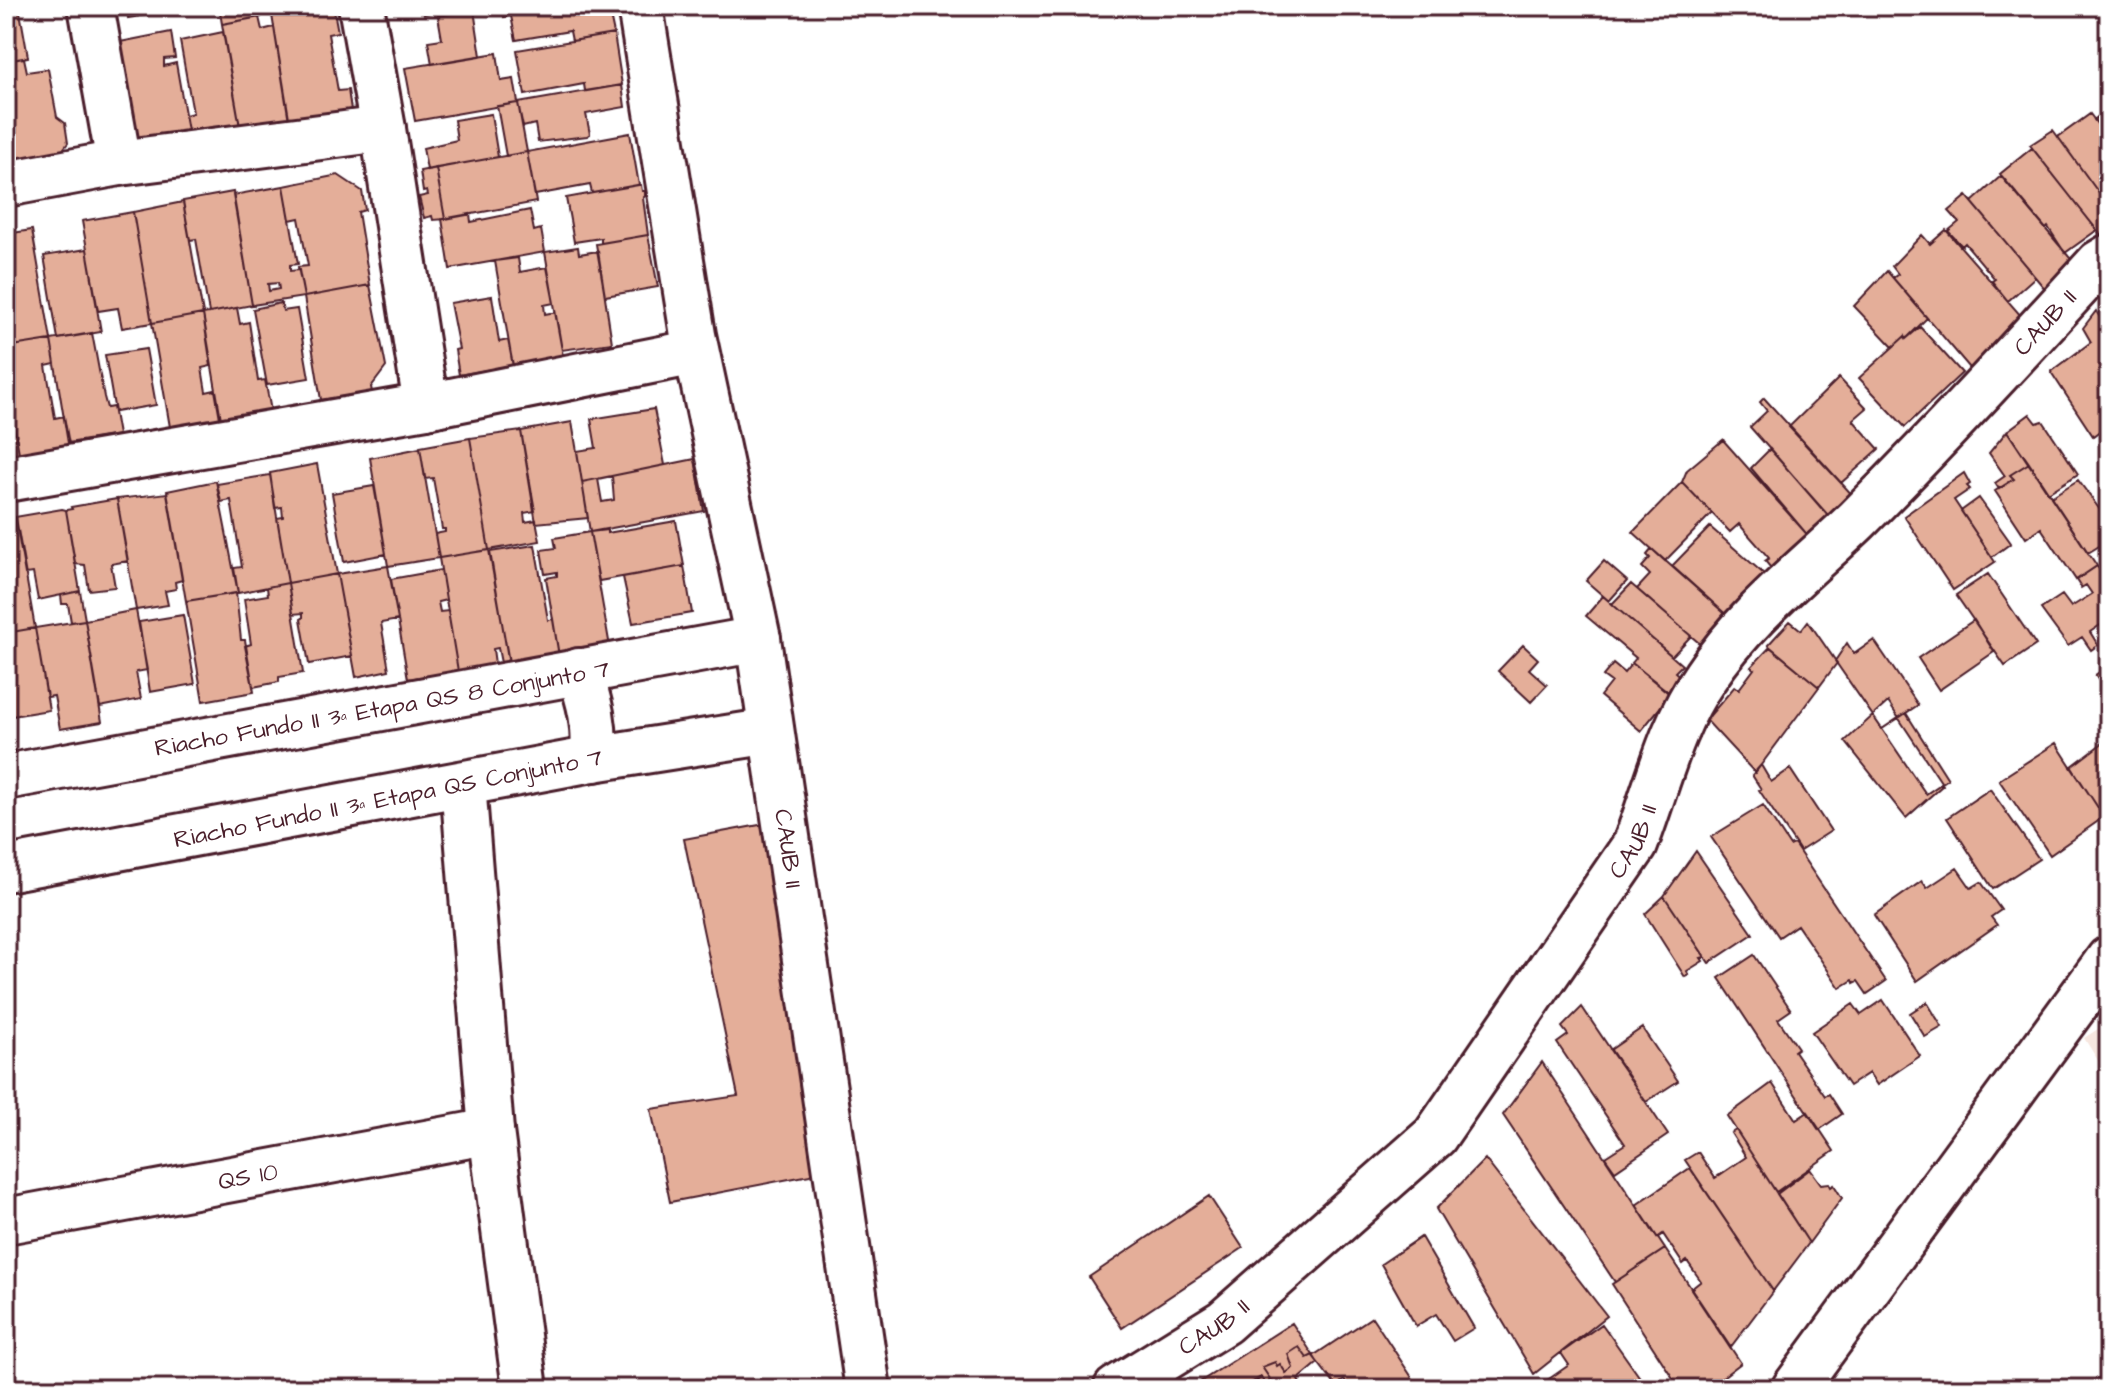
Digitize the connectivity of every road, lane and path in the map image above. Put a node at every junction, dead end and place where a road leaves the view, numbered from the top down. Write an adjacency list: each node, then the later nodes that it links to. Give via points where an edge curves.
1 (91, 6): 5 (street)
2 (361, 6): 4 (street)
3 (640, 6): 8 (street, CAUB II)
4 (383, 129): 5 (street); 9 (street)
5 (119, 163): 6 (street)
6 (6, 184)
7 (2109, 257): 23 (street, CAUB II, via 1943,432 1740,631 1704,677 1675,730 1635,845 1435,1136 1224,1322)
8 (696, 352): 9 (street); 11 (street, CAUB II)
9 (426, 406): 10 (street)
10 (6, 479)
11 (758, 639): 12 (street, Riacho Fundo II 3ª Etapa QS 8 Conjunto 7); 13 (street, CAUB II)
12 (579, 671): 14 (street, via 591,706); 15 (street, Riacho Fundo II 3ª Etapa QS 8 Conjunto 7)
13 (771, 731): 14 (street, Riacho Fundo II 3ª Etapa QS Conjunto 7); 22 (street, CAUB II)
14 (593, 759): 16 (street, Riacho Fundo II 3ª Etapa QS Conjunto 7)
15 (6, 777)
16 (463, 784): 17 (street, Riacho Fundo II 3ª Etapa QS Conjunto 7); 19 (street)
17 (6, 869)
18 (2109, 959): 24 (street)
19 (491, 1131): 20 (street, QS 10); 21 (street)
20 (6, 1221)
21 (525, 1389)
22 (868, 1389)
23 (1116, 1389)
24 (1794, 1389)

